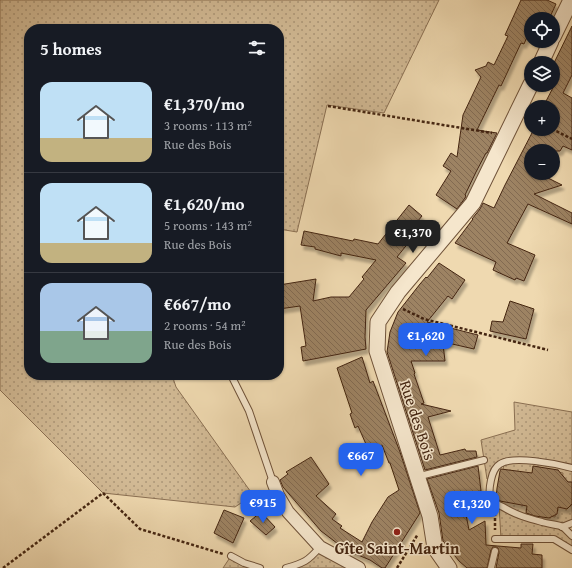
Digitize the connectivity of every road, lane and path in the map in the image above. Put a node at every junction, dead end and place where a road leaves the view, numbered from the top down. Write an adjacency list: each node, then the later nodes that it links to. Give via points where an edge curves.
1 (571, 0): 2 (street)
2 (560, 23)
3 (527, 92): 6 (street, Rue des Bois)
4 (328, 106): 6 (path)
5 (560, 133): 7 (path)
6 (506, 136): 8 (street, Rue des Bois, via 474,203)
7 (572, 139)
8 (391, 302): 9 (path, via 424,319); 13 (street, Rue des Bois, via 378,322 377,351)
9 (548, 350)
10 (234, 380): 14 (lane, via 249,411)
11 (484, 460): 13 (lane)
12 (572, 468): 15 (lane, via 524,460 500,464 494,471 489,488 490,497)
13 (418, 478): 16 (street, Rue des Bois)
14 (273, 482): 21 (street, via 288,512)
15 (494, 502): 18 (lane, via 515,514); 20 (path)
16 (430, 516): 29 (path); 30 (street, Rue des Bois, via 435,548)
17 (572, 523): 18 (lane)
18 (562, 527): 19 (lane)
19 (572, 536)
20 (495, 539): 22 (lane, via 554,539)
21 (320, 547): 27 (lane, via 301,564); 28 (street)
22 (572, 550)
23 (495, 551): 31 (lane)
24 (231, 556): 25 (path, via 140,529 103,492); 26 (lane)
25 (3, 568)
26 (260, 568)
27 (286, 568)
28 (359, 568)
29 (397, 568)
30 (449, 568)
31 (491, 568)

